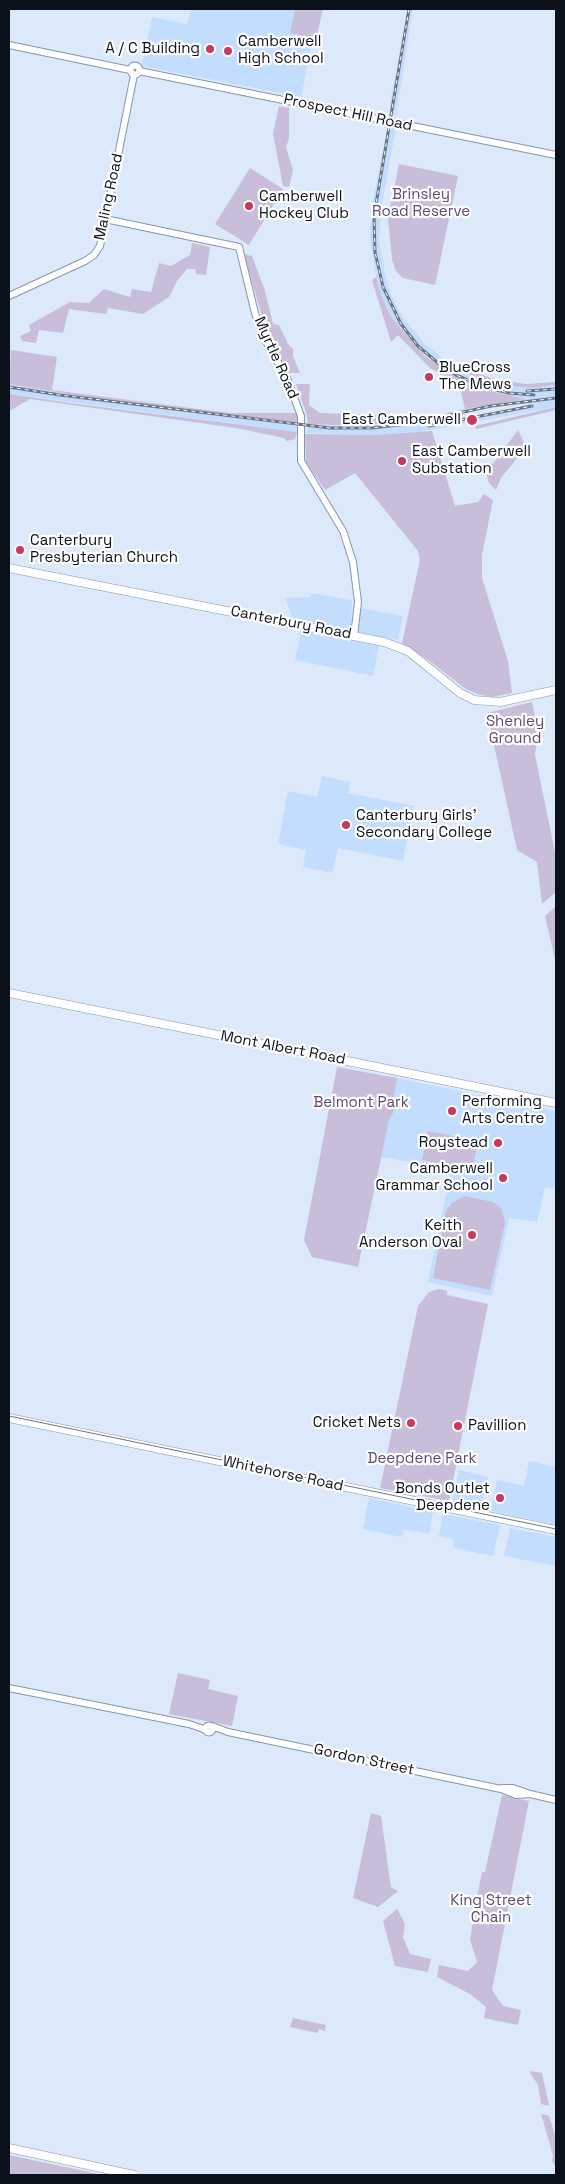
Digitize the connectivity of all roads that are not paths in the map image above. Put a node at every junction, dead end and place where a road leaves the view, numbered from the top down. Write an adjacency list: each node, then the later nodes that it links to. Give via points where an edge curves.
1 (9, 45): 2 (street, Prospect Hill Road)
2 (134, 72): 3 (street, Prospect Hill Road); 4 (street, Maling Road)
3 (556, 155)
4 (105, 219): 5 (street, Maling Road, via 100,246 94,255); 7 (street, Myrtle Road, via 239,247 258,322 287,378 301,416 301,461 343,531 353,562 358,602)
5 (9, 296)
6 (9, 568): 7 (main road, Canterbury Road)
7 (354, 636): 8 (main road, Canterbury Road, via 399,646 466,696 484,702 500,702)
8 (556, 690)
9 (9, 993): 10 (main road, Mont Albert Road)
10 (556, 1104)
11 (9, 1418): 12 (main road, Whitehorse Road)
12 (556, 1530)
13 (9, 1688): 14 (street, Gordon Street, via 500,1788 513,1788)
14 (556, 1800)
15 (9, 2148): 16 (main road)
16 (134, 2175)

